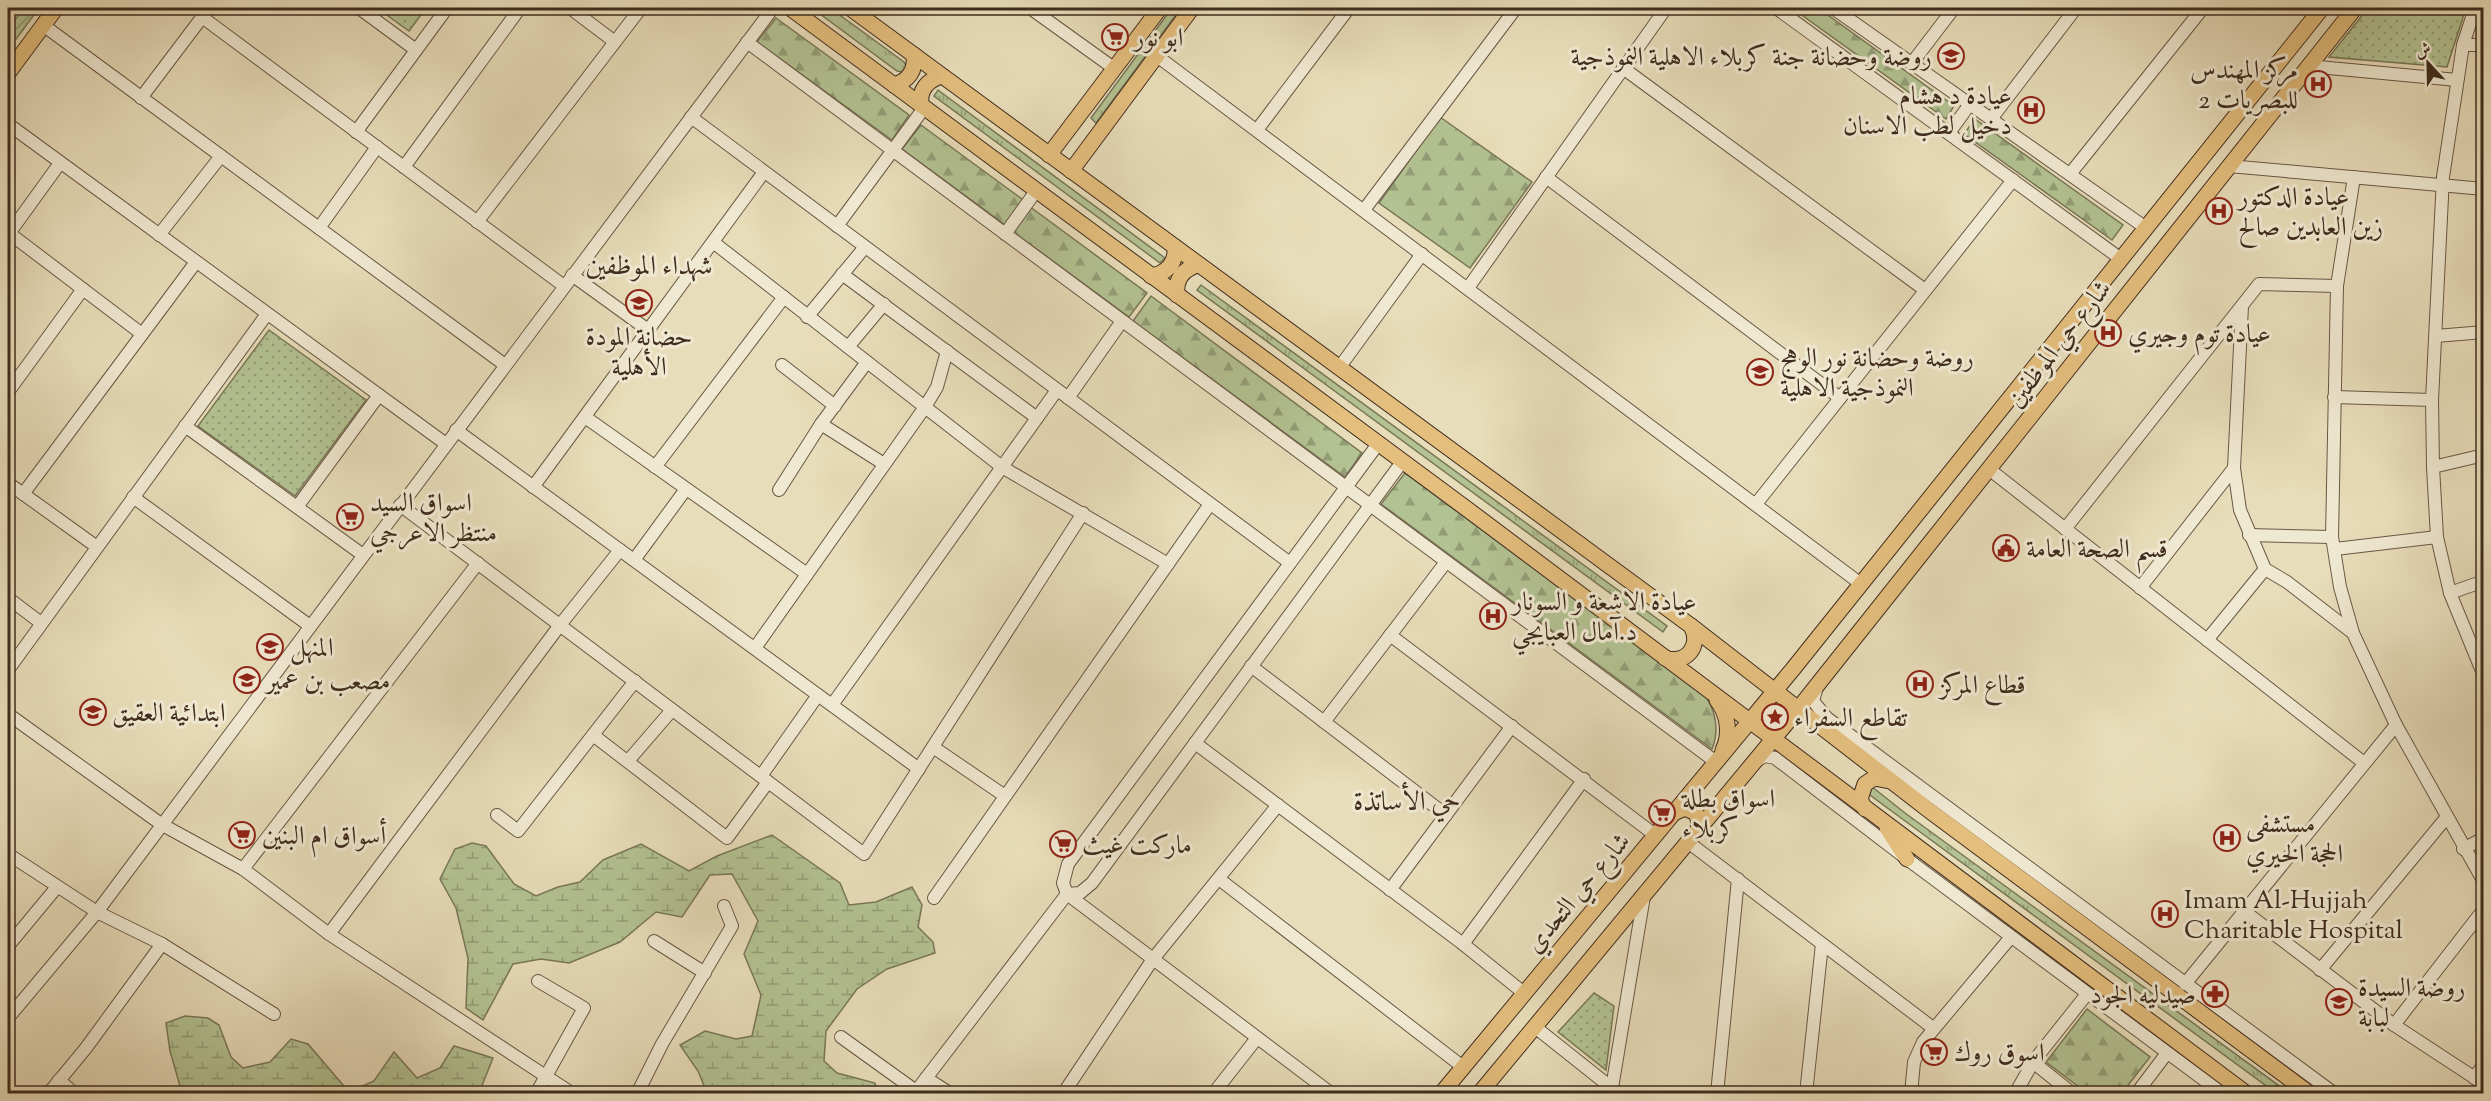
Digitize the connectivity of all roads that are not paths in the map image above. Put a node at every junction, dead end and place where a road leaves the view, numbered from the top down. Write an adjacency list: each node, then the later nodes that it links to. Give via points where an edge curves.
1 (56, 8): 26 (main road)
2 (359, 8): 31 (street)
3 (447, 8): 31 (street)
4 (520, 8): 59 (street)
5 (570, 8): 27 (street)
6 (642, 8): 27 (street)
7 (756, 8): 25 (street)
8 (790, 8): 41 (main road)
9 (850, 8): 32 (main road)
10 (1030, 8): 37 (street)
11 (1160, 8): 37 (main road)
12 (1192, 8): 33 (main road)
13 (1349, 8): 50 (street)
14 (1516, 8): 69 (street)
15 (1666, 8): 36 (street)
16 (1776, 8): 52 (street)
17 (1833, 8): 34 (street)
18 (1954, 8): 34 (street)
19 (2076, 8): 47 (street)
20 (2203, 8): 62 (street)
21 (2322, 8): 73 (main road, شارع حي الموظفين)
22 (2355, 8): 35 (main road, شارع حي الموظفين)
23 (2475, 8): 29 (street)
24 (206, 12): 42 (street); 51 (street)
25 (770, 12): 28 (street)
26 (43, 26): 38 (main road); 42 (street)
27 (615, 42): 70 (street)
28 (747, 42): 46 (street); 54 (street)
29 (2463, 45): 30 (street); 40 (street)
30 (2484, 45)
31 (416, 50): 51 (street)
32 (914, 55): 39 (main road); 41 (main road, via 909,77)
33 (1157, 56): 49 (main road); 50 (street)
34 (1912, 63): 43 (street)
35 (2308, 66): 40 (street); 58 (main road, شارع حي الموظفين)
36 (1623, 68): 63 (street); 91 (street)
37 (1114, 69): 45 (main road)
38 (8, 73)
39 (942, 76): 44 (main road, via 923,88); 55 (main road)
40 (2457, 80): 66 (street)
41 (894, 85): 44 (main road)
42 (141, 98): 56 (street)
43 (1970, 104): 47 (street); 52 (street)
44 (923, 107): 54 (street); 68 (main road)
45 (1084, 111): 49 (main road, via 1087,127); 55 (main road)
46 (691, 117): 61 (street); 85 (street)
47 (1991, 119): 62 (street)
48 (8, 124): 57 (street)
49 (1103, 128): 60 (main road)
50 (1257, 130): 69 (street)
51 (356, 132): 53 (street)
52 (1948, 133): 65 (street)
53 (377, 147): 59 (street); 72 (street)
54 (893, 151): 71 (street); 75 (street)
55 (1049, 155): 60 (main road)
56 (221, 156): 72 (street); 76 (street)
57 (60, 163): 74 (street); 76 (street)
58 (2229, 166): 64 (street); 110 (main road, شارع حي الموظفين)
59 (404, 167): 70 (street)
60 (1071, 171): 79 (main road)
61 (764, 172): 71 (street); 77 (street)
62 (2070, 174): 73 (street)
63 (1546, 177): 89 (street); 116 (street)
64 (2354, 177): 66 (street); 88 (street)
65 (2013, 180): 81 (street); 91 (street)
66 (2443, 184): 67 (street); 102 (street)
67 (2484, 189)
68 (1036, 191): 75 (street); 86 (main road)
69 (1364, 210): 80 (street)
70 (477, 222): 87 (street)
71 (837, 226): 78 (street)
72 (319, 228): 106 (street)
73 (2146, 228): 81 (main road, شارع حي الموظفين)
74 (8, 234): 90 (street)
75 (1005, 234): 98 (street)
76 (159, 235): 82 (street)
77 (713, 242): 93 (street); 99 (street)
78 (865, 247): 84 (street); 111 (street)
79 (1175, 247): 83 (main road); 86 (main road, via 1169,268)
80 (1422, 254): 89 (street); 108 (street)
81 (2121, 259): 109 (main road, شارع حي الموظفين)
82 (196, 262): 96 (street); 100 (street)
83 (1198, 265): 92 (main road, via 1182,273); 108 (main road)
84 (842, 274): 94 (street); 97 (street)
85 (572, 275): 87 (street); 99 (street)
86 (1151, 276): 92 (main road)
87 (564, 286): 106 (street)
88 (2337, 286): 95 (street, via 2259,284); 114 (street)
89 (1468, 288): 145 (street)
90 (83, 289): 100 (street); 112 (street)
91 (1926, 290): 116 (street)
92 (1177, 295): 128 (main road)
93 (784, 297): 97 (street); 132 (street)
94 (884, 304): 103 (street); 104 (street)
95 (2242, 306): 135 (street); 151 (street)
96 (267, 314): 113 (street); 125 (street)
97 (807, 317): 103 (street)
98 (1122, 321): 115 (street); 139 (street)
99 (648, 330): 122 (street)
100 (142, 333): 142 (street)
101 (2484, 333): 102 (street)
102 (2436, 336): 118 (street)
103 (848, 347): 105 (street)
104 (947, 351): 120 (street, via 937,387); 123 (street)
105 (867, 362): 119 (street); 120 (street)
106 (505, 365): 126 (street)
107 (782, 365): 119 (street)
108 (1339, 368): 176 (main road)
109 (2032, 370): 110 (main road, via 2042,386); 117 (main road, شارع حي الموظفين)
110 (2054, 387): 121 (main road, شارع حي الموظفين)
111 (1057, 390): 115 (street); 123 (street)
112 (8, 392)
113 (379, 395): 127 (street); 148 (street)
114 (2334, 397): 118 (street); 155 (street)
115 (1068, 398): 144 (street)
116 (1840, 398): 145 (street)
117 (2010, 399): 121 (main road, via 2027,404); 150 (main road, شارع حي الموظفين)
118 (2432, 400): 134 (street)
119 (835, 406): 124 (street)
120 (925, 407): 131 (street); 133 (street)
121 (2031, 416): 136 (main road, شارع حي الموظفين)
122 (585, 417): 132 (street); 138 (street)
123 (1037, 418): 133 (street)
124 (821, 424): 131 (street); 141 (street)
125 (185, 426): 143 (street); 148 (street)
126 (456, 430): 127 (street); 138 (street)
127 (446, 444): 146 (street)
128 (1378, 444): 130 (main road); 139 (street)
129 (2484, 455): 134 (street)
130 (1402, 462): 147 (street); 181 (main road)
131 (884, 464): 167 (street)
132 (656, 467): 140 (street)
133 (1002, 467): 149 (street); 190 (street)
134 (2433, 467): 154 (street)
135 (2234, 468): 153 (street, via 2240,510); 170 (street)
136 (1989, 469): 151 (street); 152 (main road, شارع حي الموظفين)
137 (8, 483): 142 (street)
138 (533, 487): 158 (street)
139 (1346, 487): 147 (street); 164 (street)
140 (686, 489): 160 (street); 167 (street)
141 (779, 490)
142 (23, 494): 157 (street)
143 (133, 497): 157 (street); 175 (street)
144 (1210, 504): 164 (street); 165 (street)
145 (1756, 504): 169 (street)
146 (400, 505): 159 (street); 163 (street)
147 (1370, 505): 161 (street); 182 (street)
148 (297, 507): 159 (street)
149 (1083, 513): 165 (street); 201 (street)
150 (1914, 517): 152 (main road, via 1925,533); 156 (main road, شارع حي الموظفين)
151 (2065, 529): 170 (street)
152 (1938, 533): 162 (main road, شارع حي الموظفين)
153 (2249, 535): 155 (street); 166 (street)
154 (2437, 537): 155 (street); 171 (street)
155 (2333, 543): 177 (street)
156 (1892, 545): 162 (main road, via 1905,546); 169 (main road, شارع حي الموظفين)
157 (97, 548): 173 (street)
158 (620, 550): 160 (street); 174 (street)
159 (363, 555): 175 (street)
160 (634, 560): 180 (street)
161 (1446, 562): 178 (street); 204 (street)
162 (1915, 562): 186 (main road, شارع حي الموظفين)
163 (478, 563): 174 (street); 225 (street)
164 (1290, 563): 231 (street, via 1068,864 1063,883)
165 (1168, 564): 210 (street)
166 (2265, 569): 177 (street); 179 (street)
167 (807, 574): 180 (street)
168 (2484, 580): 171 (street)
169 (1861, 584): 187 (main road, شارع حي الموظفين)
170 (2140, 588): 179 (street)
171 (2450, 593): 184 (street)
172 (8, 598): 173 (street)
173 (41, 623): 183 (street)
174 (560, 625): 185 (street); 238 (street)
175 (310, 626): 218 (street)
176 (1691, 626): 181 (main road, via 1695,638 1692,650 1683,658); 187 (main road)
177 (2353, 633): 196 (street)
178 (1390, 636): 194 (street); 197 (street)
179 (2207, 640): 205 (street)
180 (755, 648): 189 (street)
181 (1665, 658): 188 (main road)
182 (1251, 666): 194 (street); 200 (street)
183 (8, 669)
184 (2484, 676)
185 (635, 681): 192 (street); 198 (street)
186 (1817, 686): 191 (main road, شارع حي الموظفين); 212 (street, via 1812,698 1821,713)
187 (1776, 690): 191 (main road); 195 (main road)
188 (1712, 693): 195 (main road); 204 (main road, via 1722,707 1727,726 1726,742)
189 (818, 695): 190 (street); 207 (street)
190 (832, 705): 206 (street)
191 (1799, 708): 199 (main road); 209 (main road)
192 (672, 710): 202 (street); 207 (street)
193 (8, 714): 218 (street)
194 (1324, 722): 216 (street)
195 (1750, 722): 199 (main road); 204 (main road, شارع حي التحدي)
196 (2396, 725): 205 (street); 217 (street)
197 (1512, 726): 208 (street); 216 (street)
198 (593, 735): 202 (street); 215 (street, via 518,831)
199 (1774, 739): 203 (main road, شارع حي التحدي); 214 (main road)
200 (1195, 743): 211 (street); 231 (street, via 1092,883 1080,893)
201 (933, 747): 206 (street); 210 (street)
202 (628, 761): 207 (street, via 727,838)
203 (1755, 761): 220 (main road, شارع حي التحدي); 224 (street, via 1765,756 1775,758)
204 (1716, 762): 213 (main road, شارع حي التحدي)
205 (2364, 763): 236 (street)
206 (919, 768): 207 (street, via 864,854)
207 (764, 779)
208 (1584, 779): 219 (street); 242 (street)
209 (1890, 781): 212 (main road); 214 (main road, via 1880,778 1865,784 1860,799)
210 (1005, 796): 233 (street)
211 (1278, 805): 226 (street); 230 (street)
212 (1934, 806): 249 (street); 259 (main road)
213 (1674, 813): 219 (main road, شارع حي التحدي); 220 (main road, via 1685,808 1696,813 1700,825)
214 (1871, 813): 224 (main road); 269 (main road)
215 (497, 815)
216 (1446, 815): 230 (street)
217 (2446, 818): 222 (street); 246 (street)
218 (161, 824): 225 (street); 237 (street)
219 (1655, 835): 250 (main road, شارع حي التحدي)
220 (1693, 837): 227 (street); 232 (main road, شارع حي التحدي)
221 (2484, 838): 222 (street)
222 (2463, 849): 228 (street)
223 (8, 854): 229 (street)
224 (1907, 859): 239 (street)
225 (243, 869): 238 (street)
226 (1219, 879): 245 (street); 263 (street)
227 (1738, 879): 243 (street); 282 (street)
228 (2484, 882)
229 (57, 887): 237 (street); 244 (street)
230 (1390, 890): 242 (street)
231 (1067, 894): 245 (street); 265 (street)
232 (1644, 896): 255 (main road, شارع حي التحدي); 268 (street)
233 (934, 898)
234 (724, 906): 247 (street, via 732,926)
235 (2484, 909): 254 (street)
236 (2244, 911): 246 (street); 249 (street)
237 (96, 912): 241 (street); 253 (street)
238 (329, 934): 264 (street)
239 (2011, 937): 251 (street); 256 (street)
240 (654, 941): 247 (street)
241 (162, 944): 252 (street); 266 (street)
242 (1463, 944): 250 (street)
243 (1822, 944): 256 (street); 283 (street)
244 (8, 946)
245 (1153, 959): 258 (street); 278 (street)
246 (2320, 970): 254 (street)
247 (705, 973): 276 (street)
248 (538, 981): 264 (street, via 584,1008)
249 (2185, 984): 259 (street)
250 (1524, 993): 263 (main road, شارع حي التحدي)
251 (2087, 994): 260 (street); 261 (street)
252 (274, 1014)
253 (8, 1018)
254 (2394, 1025): 267 (street)
255 (1535, 1027): 268 (street); 281 (main road, شارع حي التحدي)
256 (1933, 1028): 284 (street, via 1916,1055)
257 (841, 1037): 270 (street)
258 (1257, 1038): 279 (street); 280 (street)
259 (2265, 1051): 289 (main road); 290 (street)
260 (2168, 1053): 287 (street); 288 (street)
261 (2033, 1062): 285 (street); 286 (street)
262 (2484, 1064): 267 (street)
263 (1463, 1067): 271 (main road, شارع حي التحدي)
264 (546, 1077): 274 (street); 275 (street)
265 (926, 1078): 270 (street); 277 (street)
266 (59, 1080): 272 (street); 273 (street)
267 (2479, 1081)
268 (1612, 1091)
269 (2241, 1091)
270 (915, 1092)
271 (1443, 1092)
272 (48, 1094)
273 (75, 1094)
274 (536, 1094)
275 (573, 1094)
276 (637, 1094)
277 (951, 1094)
278 (1063, 1094)
279 (1213, 1094)
280 (1332, 1094)
281 (1479, 1094)
282 (1717, 1094)
283 (1806, 1094)
284 (1911, 1094)
285 (2015, 1094)
286 (2073, 1094)
287 (2136, 1094)
288 (2223, 1094)
289 (2310, 1094)
290 (2335, 1094)

